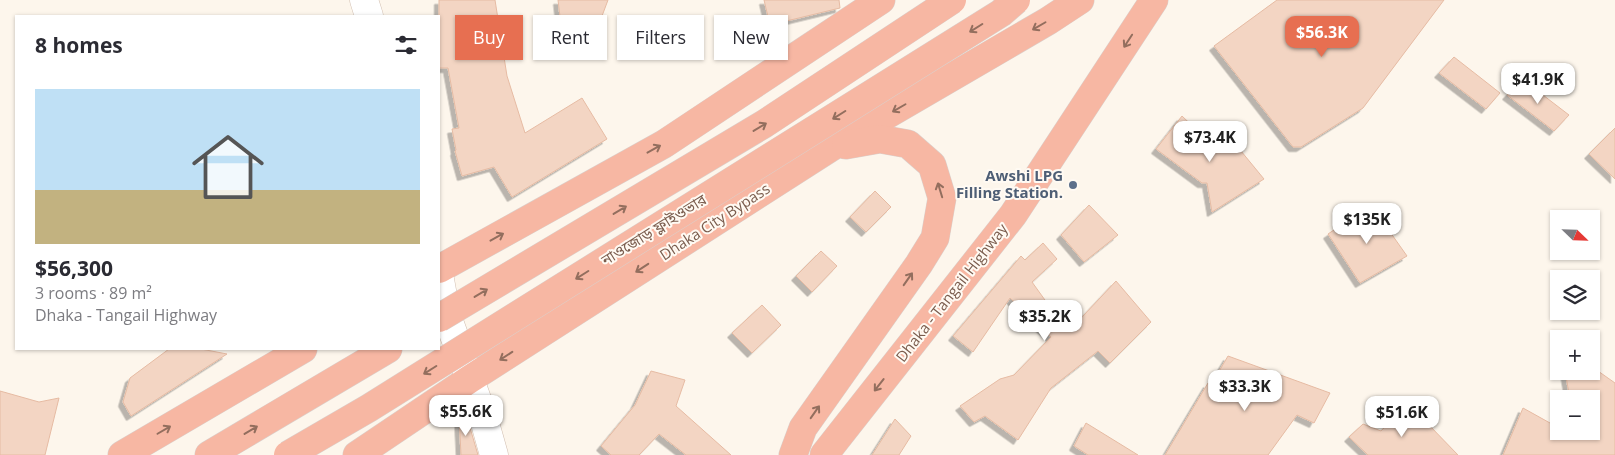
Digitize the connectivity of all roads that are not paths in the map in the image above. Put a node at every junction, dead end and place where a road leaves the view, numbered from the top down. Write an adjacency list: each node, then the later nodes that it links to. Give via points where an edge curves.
1 (364, 0): 7 (street)
2 (881, 0): 9 (highway, one-way to 2, via 664,144)
3 (952, 0): 11 (highway, one-way to 3, bridge, via 764,124)
4 (1016, 0): 17 (highway, নাওজোড় ফ্লাইওভার, one-way to 17, bridge, via 869,96 369,408)
5 (1080, 0): 8 (highway, Dhaka City Bypass, one-way to 8)
6 (1154, 0): 21 (highway, Dhaka - Tangail Highway, one-way to 21, via 1013,215)
7 (369, 15)
8 (830, 148): 14 (highway, Dhaka City Bypass, one-way to 14); 20 (highway, one-way to 8, via 803,428 935,238 942,198 932,165 908,144 880,139)
9 (440, 268)
10 (440, 280): 14 (street, via 446,313)
11 (440, 317)
12 (301, 350): 15 (highway, one-way to 12)
13 (386, 350): 16 (highway, one-way to 13)
14 (470, 379): 18 (highway, Dhaka City Bypass); 19 (street)
15 (122, 455)
16 (209, 455)
17 (288, 455)
18 (357, 455)
19 (494, 455)
20 (793, 455)
21 (824, 455)

